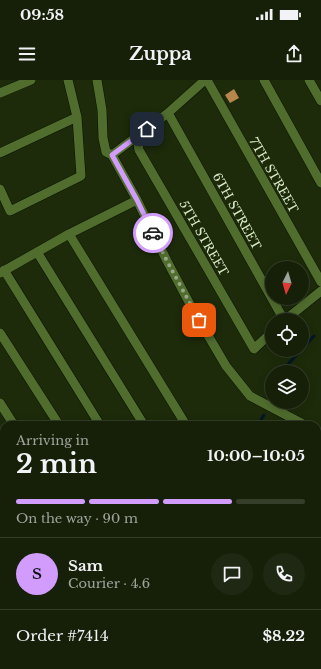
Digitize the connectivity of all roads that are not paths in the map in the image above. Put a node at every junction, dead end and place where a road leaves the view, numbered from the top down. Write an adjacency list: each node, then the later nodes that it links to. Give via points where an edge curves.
1 (30, 80): 7 (street)
2 (68, 80): 10 (street)
3 (97, 80): 13 (street, via 102,110 102,138 106,152)
4 (206, 80): 9 (street); 20 (street, 7TH STREET)
5 (264, 80): 14 (street)
6 (309, 80): 8 (street)
7 (0, 93)
8 (321, 102)
9 (168, 113): 11 (street); 22 (street, 6TH STREET)
10 (77, 117): 12 (street); 15 (street, via 81,176 10,212)
11 (137, 137): 13 (street); 25 (street, 5TH STREET, via 139,150 254,349)
12 (0, 153)
13 (112, 155): 16 (street)
14 (321, 183)
15 (0, 189)
16 (137, 200): 17 (street); 32 (street, via 192,308 226,366 250,396)
17 (69, 234): 18 (street); 31 (street)
18 (37, 252): 19 (street); 30 (street)
19 (2, 272): 29 (street)
20 (321, 282)
21 (321, 291): 23 (street)
22 (280, 313)
23 (293, 313)
24 (0, 333): 28 (street)
25 (265, 339)
26 (0, 403): 27 (street)
27 (11, 421)
28 (56, 421)
29 (97, 421)
30 (142, 421)
31 (184, 421)
32 (297, 421)

